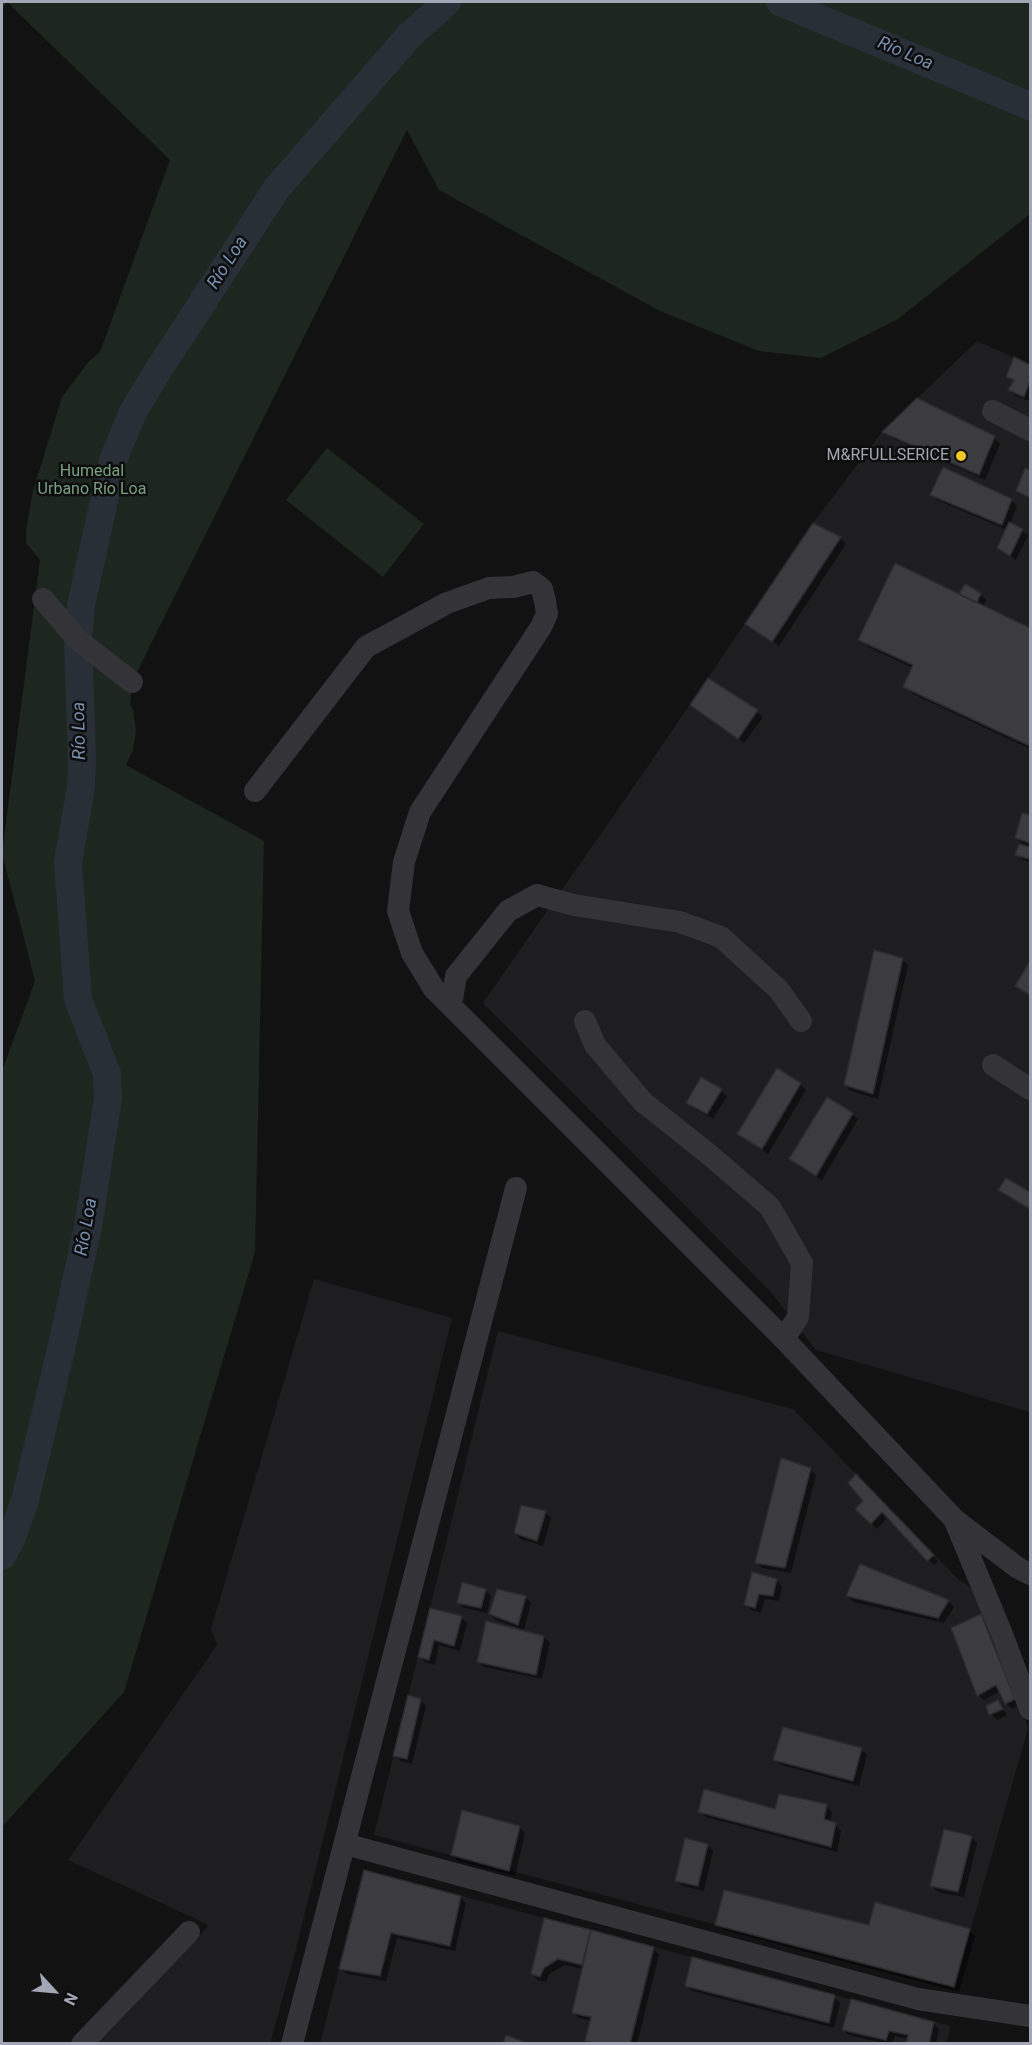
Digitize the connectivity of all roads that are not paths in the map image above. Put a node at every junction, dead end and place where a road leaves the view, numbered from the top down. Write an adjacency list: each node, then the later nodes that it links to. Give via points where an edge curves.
1 (993, 411): 2 (street)
2 (1030, 430)
3 (43, 599): 4 (street, via 78,640)
4 (132, 682)
5 (255, 791): 6 (street, via 366,646 447,603 489,588 533,582 542,590 547,614 541,627 420,812 404,862 399,911 412,953 434,989)
6 (451, 1005): 8 (street, via 456,976 508,911 537,895 680,922 721,937 779,990); 12 (street)
7 (585, 1021): 12 (street, via 595,1045 643,1102 770,1207 802,1263 798,1317)
8 (801, 1021)
9 (993, 1065): 10 (street)
10 (1030, 1089)
11 (516, 1188): 16 (street)
12 (784, 1340): 13 (street)
13 (955, 1520): 14 (street); 15 (street)
14 (1030, 1574)
15 (1030, 1709)
16 (345, 1844): 18 (street, via 918,1999); 20 (street)
17 (189, 1932): 19 (street)
18 (1030, 2016)
19 (82, 2043)
20 (292, 2043)

